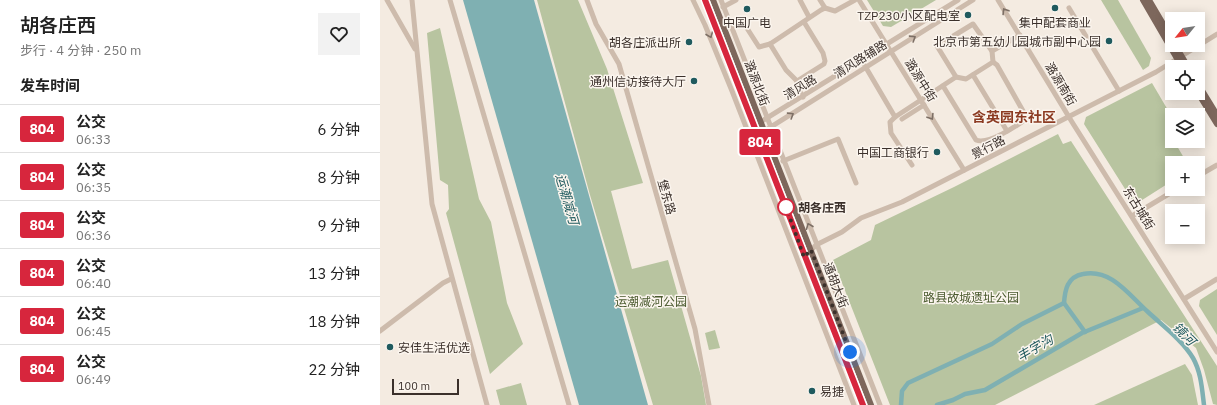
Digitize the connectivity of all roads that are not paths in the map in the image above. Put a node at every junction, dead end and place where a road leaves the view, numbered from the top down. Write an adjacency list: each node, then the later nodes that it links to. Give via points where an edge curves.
1 (387, 0): 30 (street)
2 (412, 0): 30 (street)
3 (450, 0): 79 (street)
4 (587, 0): 80 (street, 堡东路, via 596,24 619,64 695,329)
5 (693, 0): 81 (street, one-way to 81, via 708,32)
6 (704, 0): 56 (main road, 潞源北街)
7 (713, 0): 54 (main road, 潞源北街)
8 (721, 0): 19 (street)
9 (736, 0): 19 (street)
10 (800, 0): 22 (street)
11 (820, 0): 20 (street)
12 (855, 0): 20 (street, via 835,11)
13 (859, 0): 29 (street, 潞源中街)
14 (958, 0): 29 (street, 清风路)
15 (973, 0): 31 (street, 清风路辅路, one-way to 15)
16 (998, 0): 27 (street, 潞源南街, one-way to 16)
17 (1143, 0): 34 (main road)
18 (1150, 0): 25 (main road)
19 (723, 7): 53 (street)
20 (825, 8): 22 (street)
21 (1069, 8): 44 (street)
22 (809, 17): 24 (street)
23 (743, 22): 28 (street, via 758,47)
24 (804, 22): 28 (street); 42 (street, via 824,53 825,61)
25 (1165, 27)
26 (1217, 34): 34 (street, 景行路)
27 (1020, 35): 32 (street); 50 (street, 潞源南街)
28 (770, 44): 42 (street, via 786,70)
29 (887, 45): 31 (street, 潞源中街); 37 (street, 清风路)
30 (417, 51): 74 (street, via 432,204)
31 (891, 51): 39 (street, 清风路辅路); 48 (street, 潞源中街)
32 (992, 51): 38 (street); 41 (street, via 973,24 937,46)
33 (1177, 52): 34 (main road)
34 (1179, 57): 35 (main road); 36 (main road); 44 (street, 景行路)
35 (1180, 60)
36 (1182, 60)
37 (862, 61): 39 (street); 46 (street, 清风路)
38 (993, 62): 40 (street); 58 (street, via 1027,118)
39 (865, 68): 51 (street); 57 (street, 清风路辅路, one-way to 39)
40 (973, 75): 41 (street, via 966,79); 58 (street)
41 (956, 77): 43 (street)
42 (797, 81): 46 (street, via 797,87)
43 (943, 86): 48 (street); 58 (street, via 976,140 985,141)
44 (1119, 91): 50 (street, 景行路)
45 (1205, 95): 49 (main road)
46 (803, 97): 53 (street, 清风路)
47 (1202, 100): 55 (main road)
48 (923, 102): 51 (street); 52 (street); 63 (street, 潞源中街, one-way to 63)
49 (1217, 114)
50 (1069, 116): 63 (street, 景行路); 69 (street, 东古城街)
51 (895, 117): 61 (street, via 890,122 891,133)
52 (902, 119)
53 (767, 120): 54 (street, 清风路); 57 (street)
54 (761, 123): 56 (street, 清风路); 57 (main road, 潞源北街)
55 (1217, 124)
56 (754, 126): 59 (main road, 潞源北街)
57 (767, 129): 59 (street, 清风路辅路); 60 (street); 65 (main road, 潞源北街)
58 (1007, 131)
59 (758, 135): 66 (main road, 潞源北街)
60 (783, 161): 67 (street, via 838,139); 70 (street, one-way to 60)
61 (912, 165)
62 (1217, 165): 64 (street)
63 (964, 170): 70 (street, 景行路, via 902,202 862,218)
64 (1205, 172)
65 (780, 173): 71 (main road, 通胡大街)
66 (773, 176): 72 (main road, 通胡大街)
67 (856, 182)
68 (1165, 196): 69 (street)
69 (1132, 216): 75 (street, 东古城街)
70 (816, 245): 71 (street, 景行路); 84 (street)
71 (811, 250): 72 (street, 景行路); 83 (main road, 通胡大街)
72 (804, 257): 82 (main road, 通胡大街)
73 (1217, 278): 75 (street)
74 (451, 279): 76 (street, via 443,282); 78 (street)
75 (1184, 299): 77 (street, 东古城街)
76 (380, 331)
77 (1217, 352)
78 (487, 405)
79 (568, 405)
80 (709, 405)
81 (854, 405)
82 (863, 405)
83 (872, 405)
84 (880, 405)

